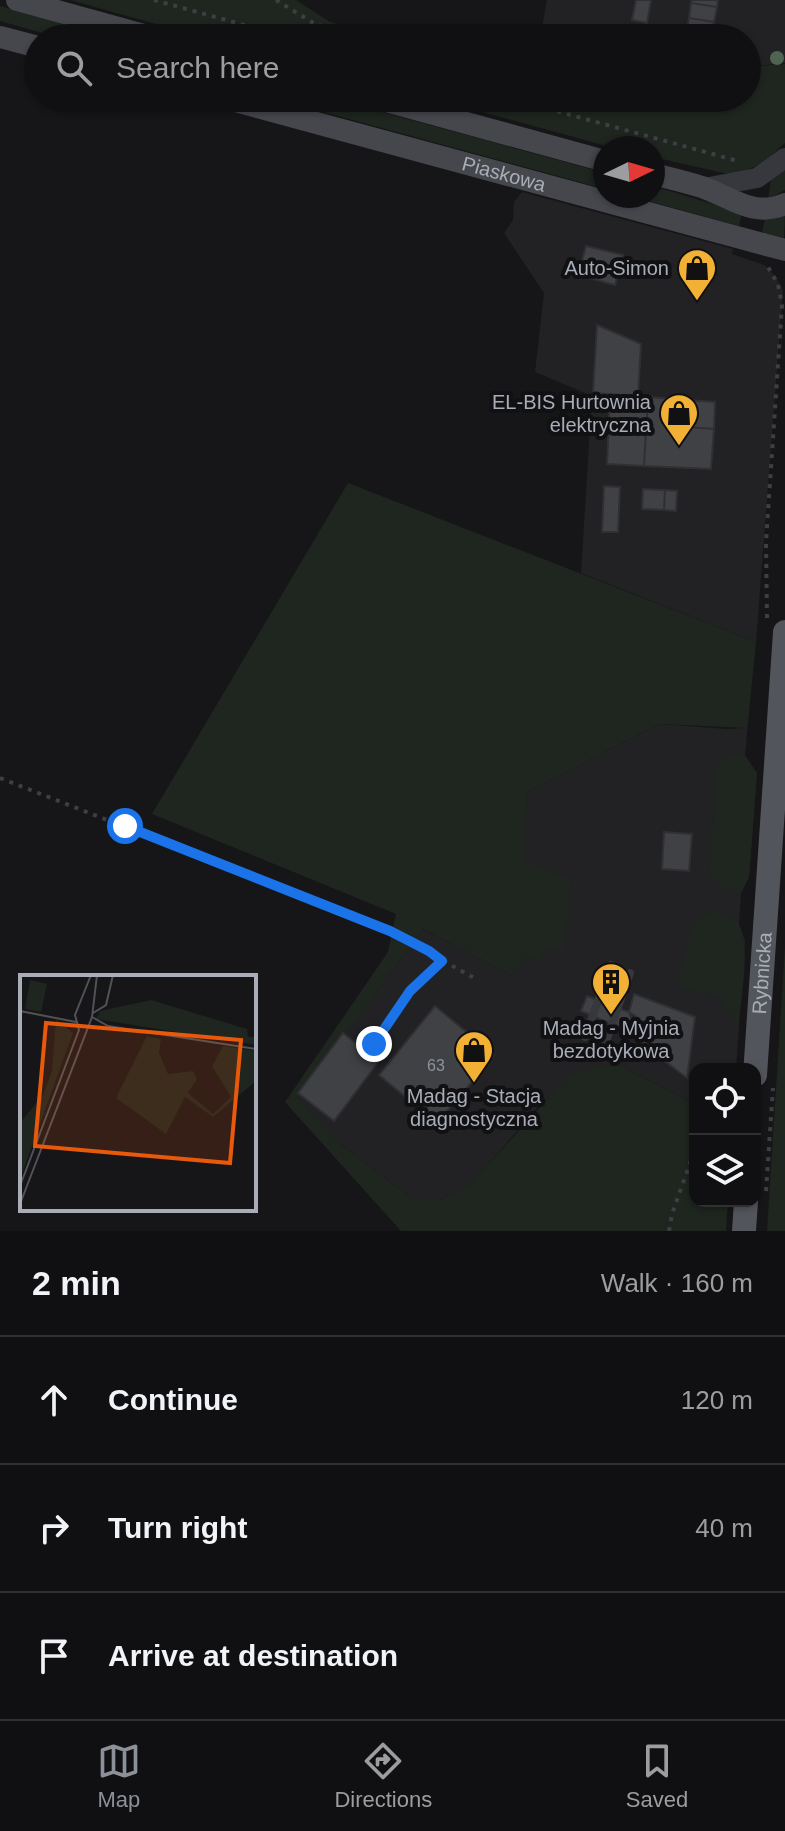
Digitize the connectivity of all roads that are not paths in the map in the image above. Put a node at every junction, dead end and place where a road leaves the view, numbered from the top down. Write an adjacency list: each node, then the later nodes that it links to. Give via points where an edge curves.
1 (17, 0): 2 (main road)
2 (104, 24)
3 (0, 37): 4 (main road)
4 (24, 43)
5 (276, 112): 12 (main road, Piaskowa)
6 (426, 112): 7 (main road, Piaskowa)
7 (593, 158)
8 (785, 158): 10 (street, via 757,178)
9 (665, 177): 10 (main road)
10 (704, 188): 11 (main road, via 755,209)
11 (785, 204)
12 (785, 250)
13 (776, 625): 18 (main road, Rybnicka)
14 (611, 965): 16 (lane)
15 (630, 973): 17 (lane)
16 (585, 1037)
17 (604, 1047)
18 (756, 1063)
19 (746, 1207): 20 (main road)
20 (744, 1231)

